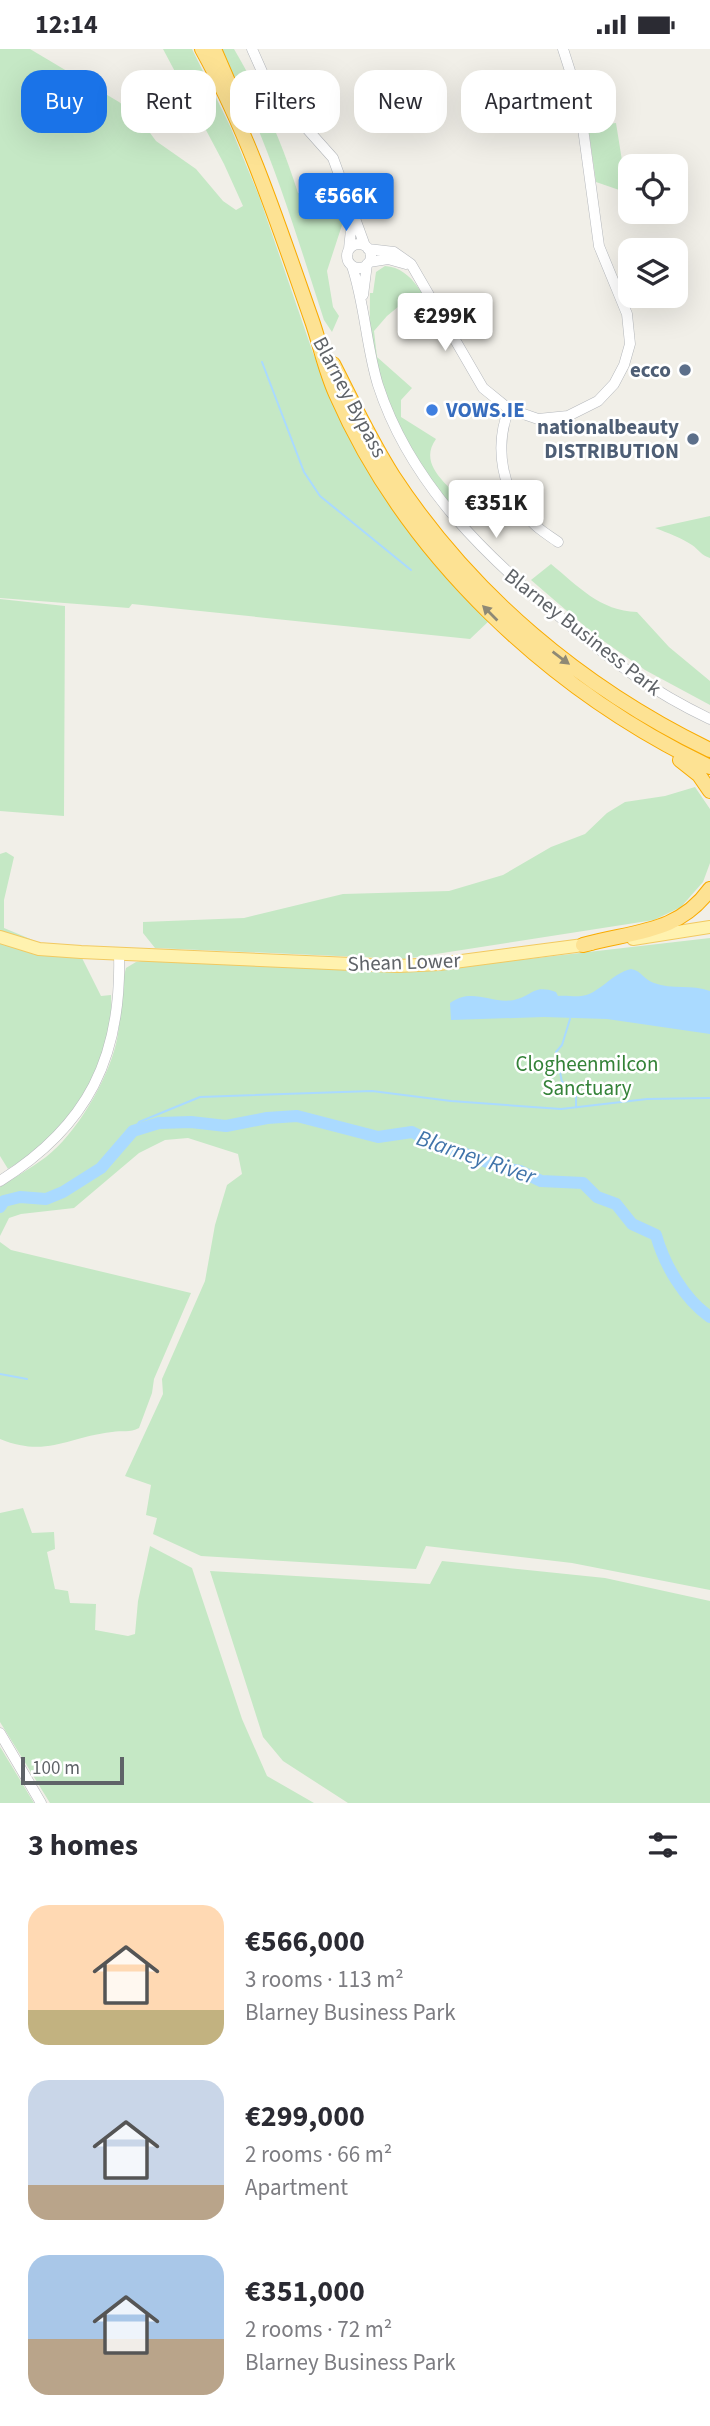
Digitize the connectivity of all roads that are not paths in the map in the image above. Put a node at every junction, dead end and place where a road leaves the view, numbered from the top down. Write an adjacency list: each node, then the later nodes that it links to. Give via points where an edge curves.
1 (202, 49): 5 (highway, Blarney Bypass)
2 (214, 49): 5 (highway, via 243,115)
3 (252, 49): 6 (street, via 268,85 333,158)
4 (563, 49): 14 (street, via 579,99 599,246 627,314 630,344 614,384 578,413 538,419)
5 (242, 134): 13 (highway, Blarney Bypass, via 267,190)
6 (353, 210): 7 (street); 8 (street)
7 (367, 247): 8 (street, via 356,244); 9 (street); 11 (street, via 394,252)
8 (349, 249): 10 (street)
9 (368, 263): 10 (street, via 361,268); 11 (street, via 388,259); 12 (street)
10 (352, 266): 12 (street, Blarney Business Park)
11 (413, 267): 14 (street, via 483,388)
12 (363, 299): 17 (street, Blarney Business Park, via 378,385 418,469 454,518 502,570 624,670 666,698)
13 (315, 328): 16 (highway, Blarney Bypass, one-way to 13, via 491,614 406,513 368,456 335,392); 18 (highway, Blarney Bypass, one-way to 18, via 386,465 474,579 527,631 599,687)
14 (509, 409): 15 (street, via 501,440 505,476 531,522)
15 (558, 542)
16 (602, 706): 19 (highway, Blarney Bypass); 20 (highway, via 684,762)
17 (710, 719)
18 (710, 750)
19 (710, 767)
20 (710, 791)
21 (710, 889): 24 (highway, via 677,921)
22 (710, 929): 24 (main road, Shean Lower)
23 (0, 937): 25 (main road, Shean Lower, via 39,949)
24 (583, 946): 25 (main road, Shean Lower, via 419,966)
25 (119, 954): 26 (street, via 115,1031 97,1081 79,1112 48,1147)
26 (0, 1181)
27 (0, 1733): 28 (street)
28 (41, 1803)

